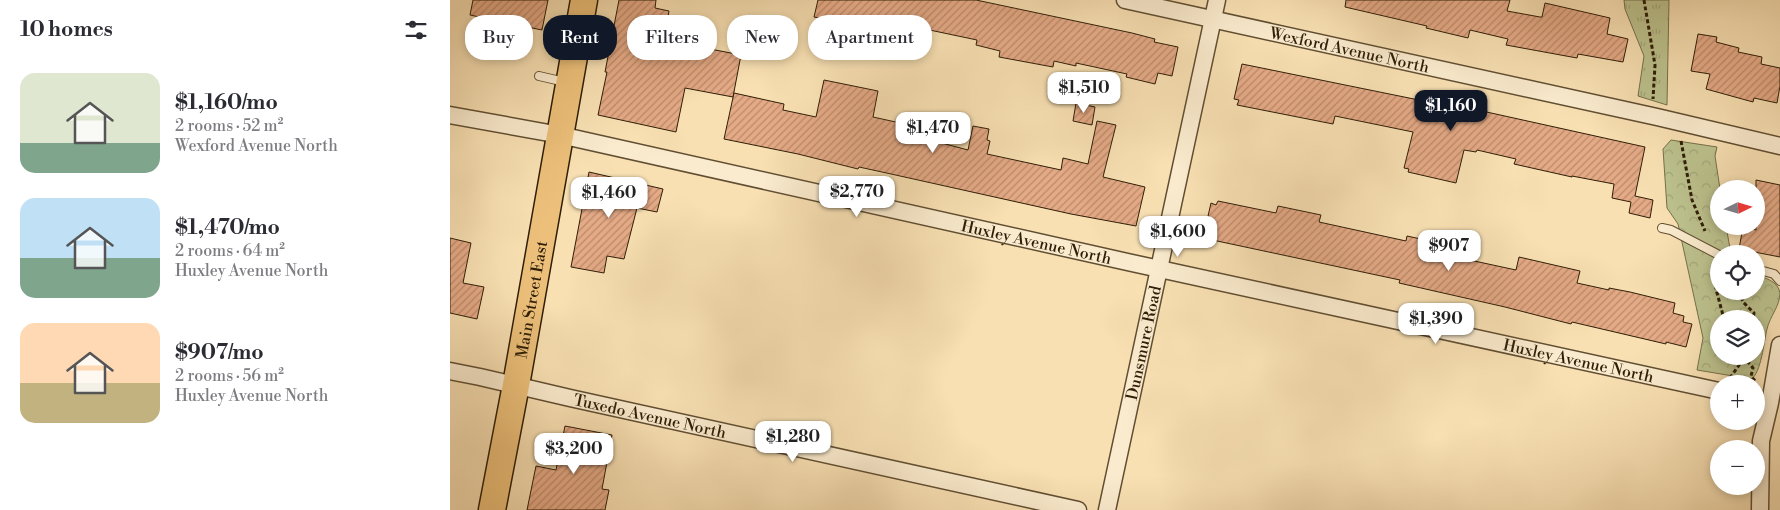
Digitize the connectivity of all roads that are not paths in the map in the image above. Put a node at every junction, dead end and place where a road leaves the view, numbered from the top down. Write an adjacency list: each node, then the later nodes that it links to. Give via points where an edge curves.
1 (584, 0): 6 (main road, Main Street East)
2 (1125, 0): 4 (street, Wexford Avenue North)
3 (1217, 0): 4 (street, Dunsmure Road)
4 (1213, 19): 9 (street, Wexford Avenue North); 12 (street, Dunsmure Road)
5 (539, 76): 6 (lane)
6 (570, 83): 8 (main road, Main Street East)
7 (450, 115): 8 (street, Huxley Avenue North)
8 (560, 135): 12 (street, Huxley Avenue North); 17 (main road, Main Street East)
9 (1780, 146)
10 (1662, 228): 11 (lane)
11 (1710, 250)
12 (1160, 268): 18 (street, Huxley Avenue North); 23 (street, Dunsmure Road)
13 (1765, 272): 14 (lane, via 1774,274)
14 (1780, 281)
15 (1780, 345): 19 (street)
16 (450, 372): 17 (street, Tuxedo Avenue North)
17 (516, 385): 21 (main road, Main Street East); 22 (street, Tuxedo Avenue North)
18 (1710, 389)
19 (1765, 395)
20 (1762, 430): 24 (street)
21 (492, 510)
22 (1078, 510)
23 (1107, 510)
24 (1760, 510)

